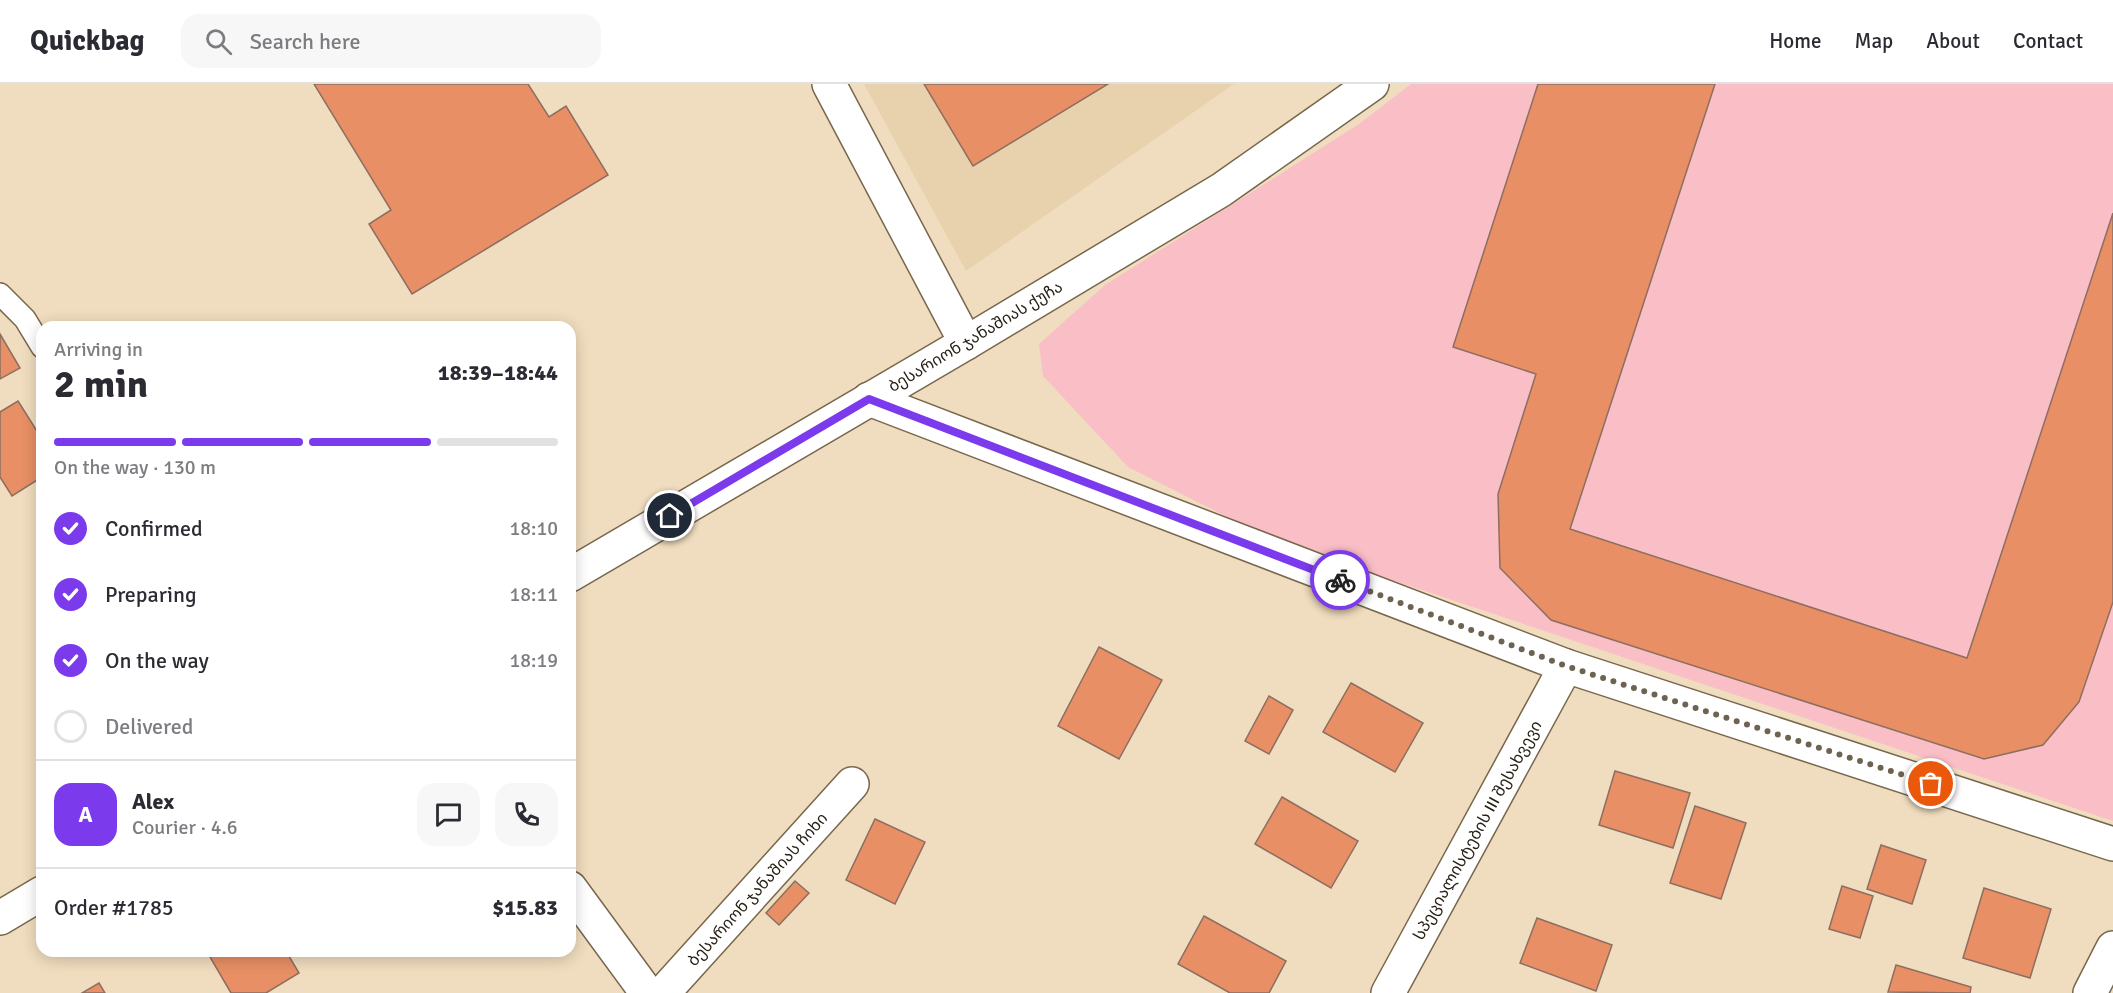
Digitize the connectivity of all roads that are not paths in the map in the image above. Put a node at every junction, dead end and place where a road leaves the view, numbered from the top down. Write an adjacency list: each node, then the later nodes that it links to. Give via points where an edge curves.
1 (829, 84): 5 (street)
2 (1372, 84): 5 (street, ბესარიონ ჯანაშიას ქუჩა, via 1221,190)
3 (0, 294): 4 (lane, via 25,319)
4 (36, 337)
5 (966, 343): 6 (street, ბესარიონ ჯანაშიას ქუჩა)
6 (869, 399): 7 (street, ბესარიონ ჯანაშიას ქუჩა); 8 (street)
7 (576, 571)
8 (1566, 666): 10 (street); 17 (street, სპეციალისტების III შესახვევი)
9 (852, 784): 16 (street, ბესარიონ ჯანაშიას ჩიხი)
10 (2113, 844)
11 (36, 896): 13 (street)
12 (576, 896): 15 (street)
13 (0, 918)
14 (2113, 948): 18 (street)
15 (647, 993)
16 (663, 993)
17 (1388, 993)
18 (2090, 993)

